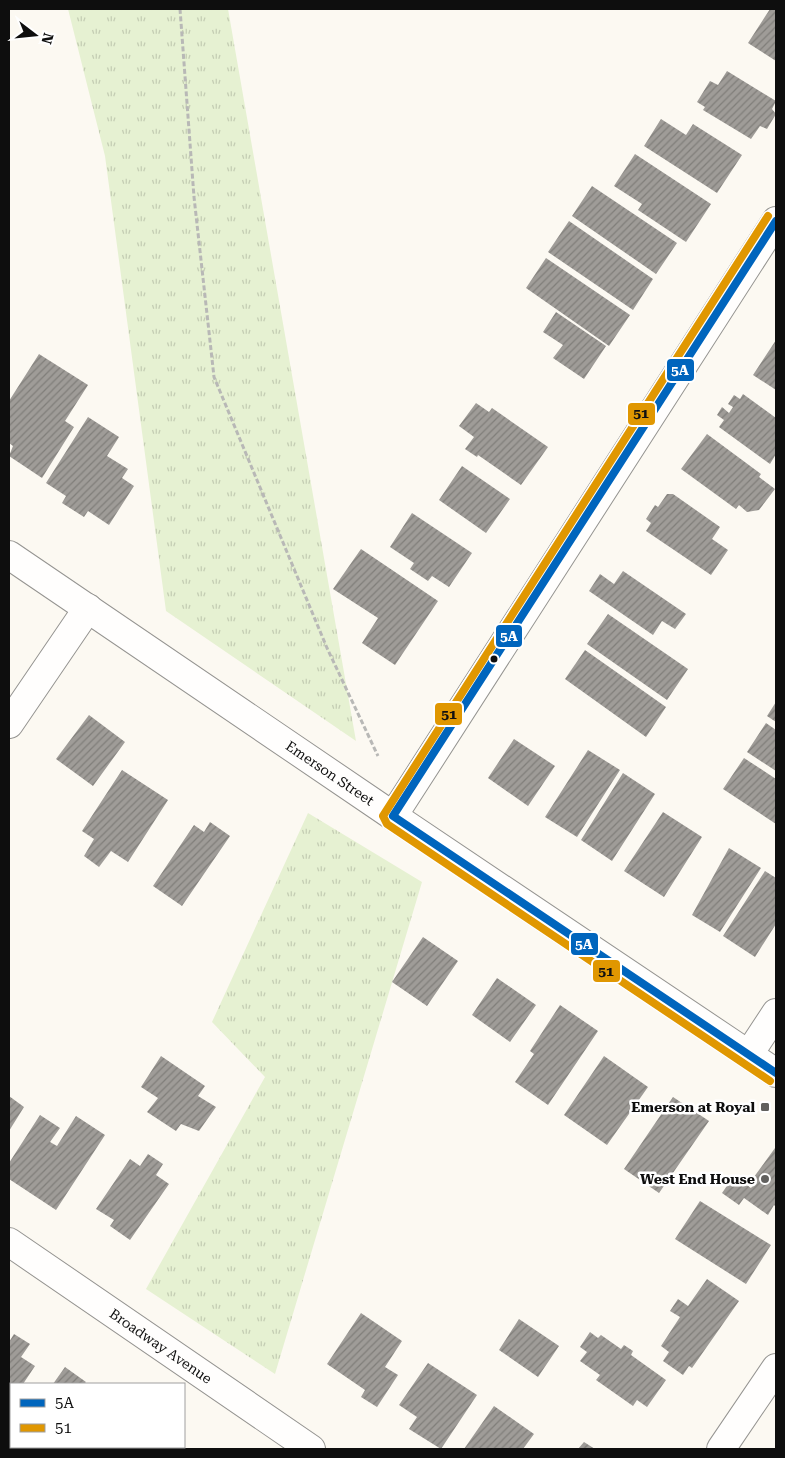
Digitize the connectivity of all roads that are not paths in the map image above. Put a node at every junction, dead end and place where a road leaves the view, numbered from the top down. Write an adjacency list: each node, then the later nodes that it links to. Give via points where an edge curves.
1 (776, 221): 5 (street)
2 (9, 555): 3 (street, Emerson Street)
3 (88, 608): 4 (street); 5 (street, Emerson Street)
4 (9, 724)
5 (393, 816): 7 (street, Emerson Street)
6 (776, 1013): 7 (street)
7 (750, 1054): 8 (street, Emerson Street)
8 (776, 1073)
9 (9, 1242): 11 (street, Broadway Avenue)
10 (776, 1368): 12 (street)
11 (311, 1449)
12 (721, 1449)

